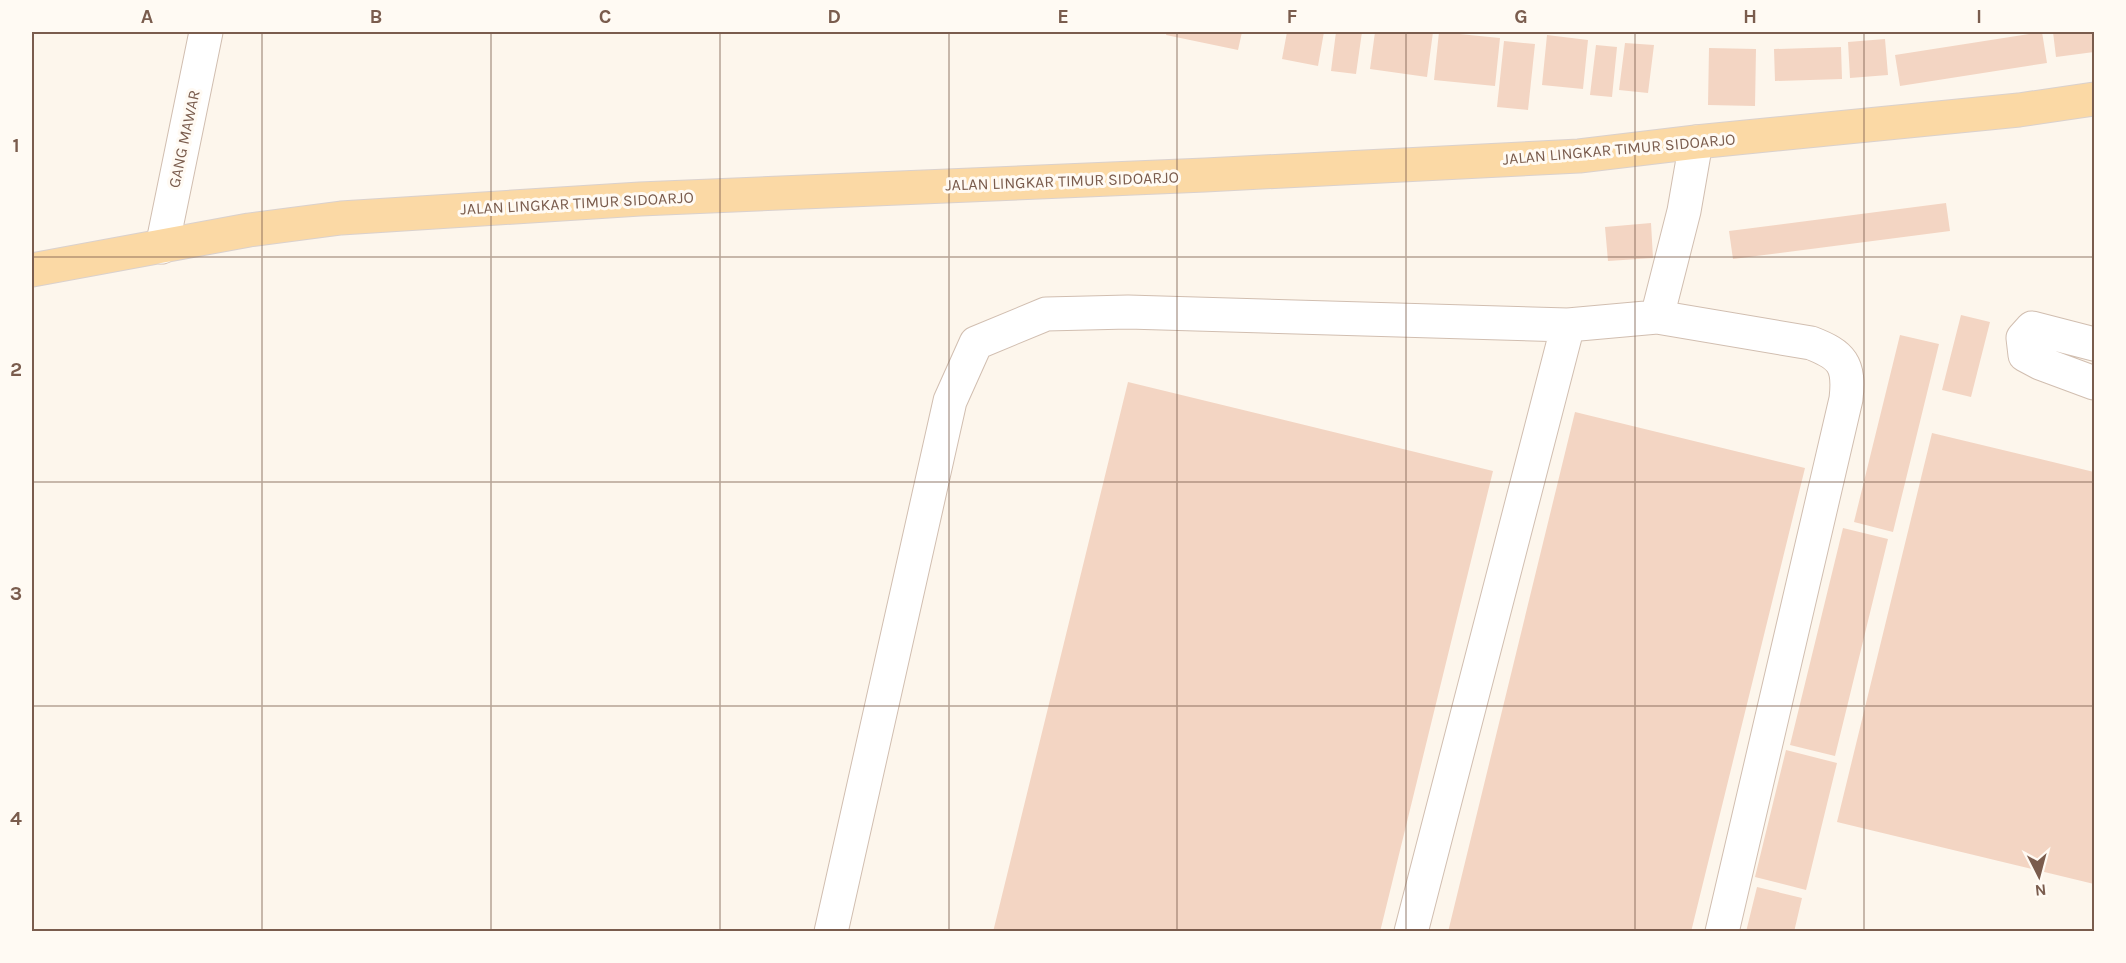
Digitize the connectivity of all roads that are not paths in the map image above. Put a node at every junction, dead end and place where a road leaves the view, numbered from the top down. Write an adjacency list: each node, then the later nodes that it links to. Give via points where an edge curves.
1 (206, 32): 4 (street, GANG MAWAR)
2 (2094, 99): 3 (main road, JALAN LINGKAR TIMUR SIDOARJO)
3 (1696, 142): 4 (main road, JALAN LINGKAR TIMUR SIDOARJO, via 1579,156 1436,164 497,207 341,218); 6 (street, via 1684,211)
4 (162, 247): 5 (main road, JALAN LINGKAR TIMUR SIDOARJO)
5 (32, 270)
6 (1657, 317): 7 (street); 12 (street, via 1811,343 1832,352 1846,369 1846,399)
7 (1568, 326): 10 (street, via 1128,312 1046,314 976,343 950,401); 11 (street)
8 (2094, 344): 9 (street, via 2032,328 2023,338 2025,355)
9 (2094, 382)
10 (831, 932)
11 (1411, 932)
12 (1722, 932)

